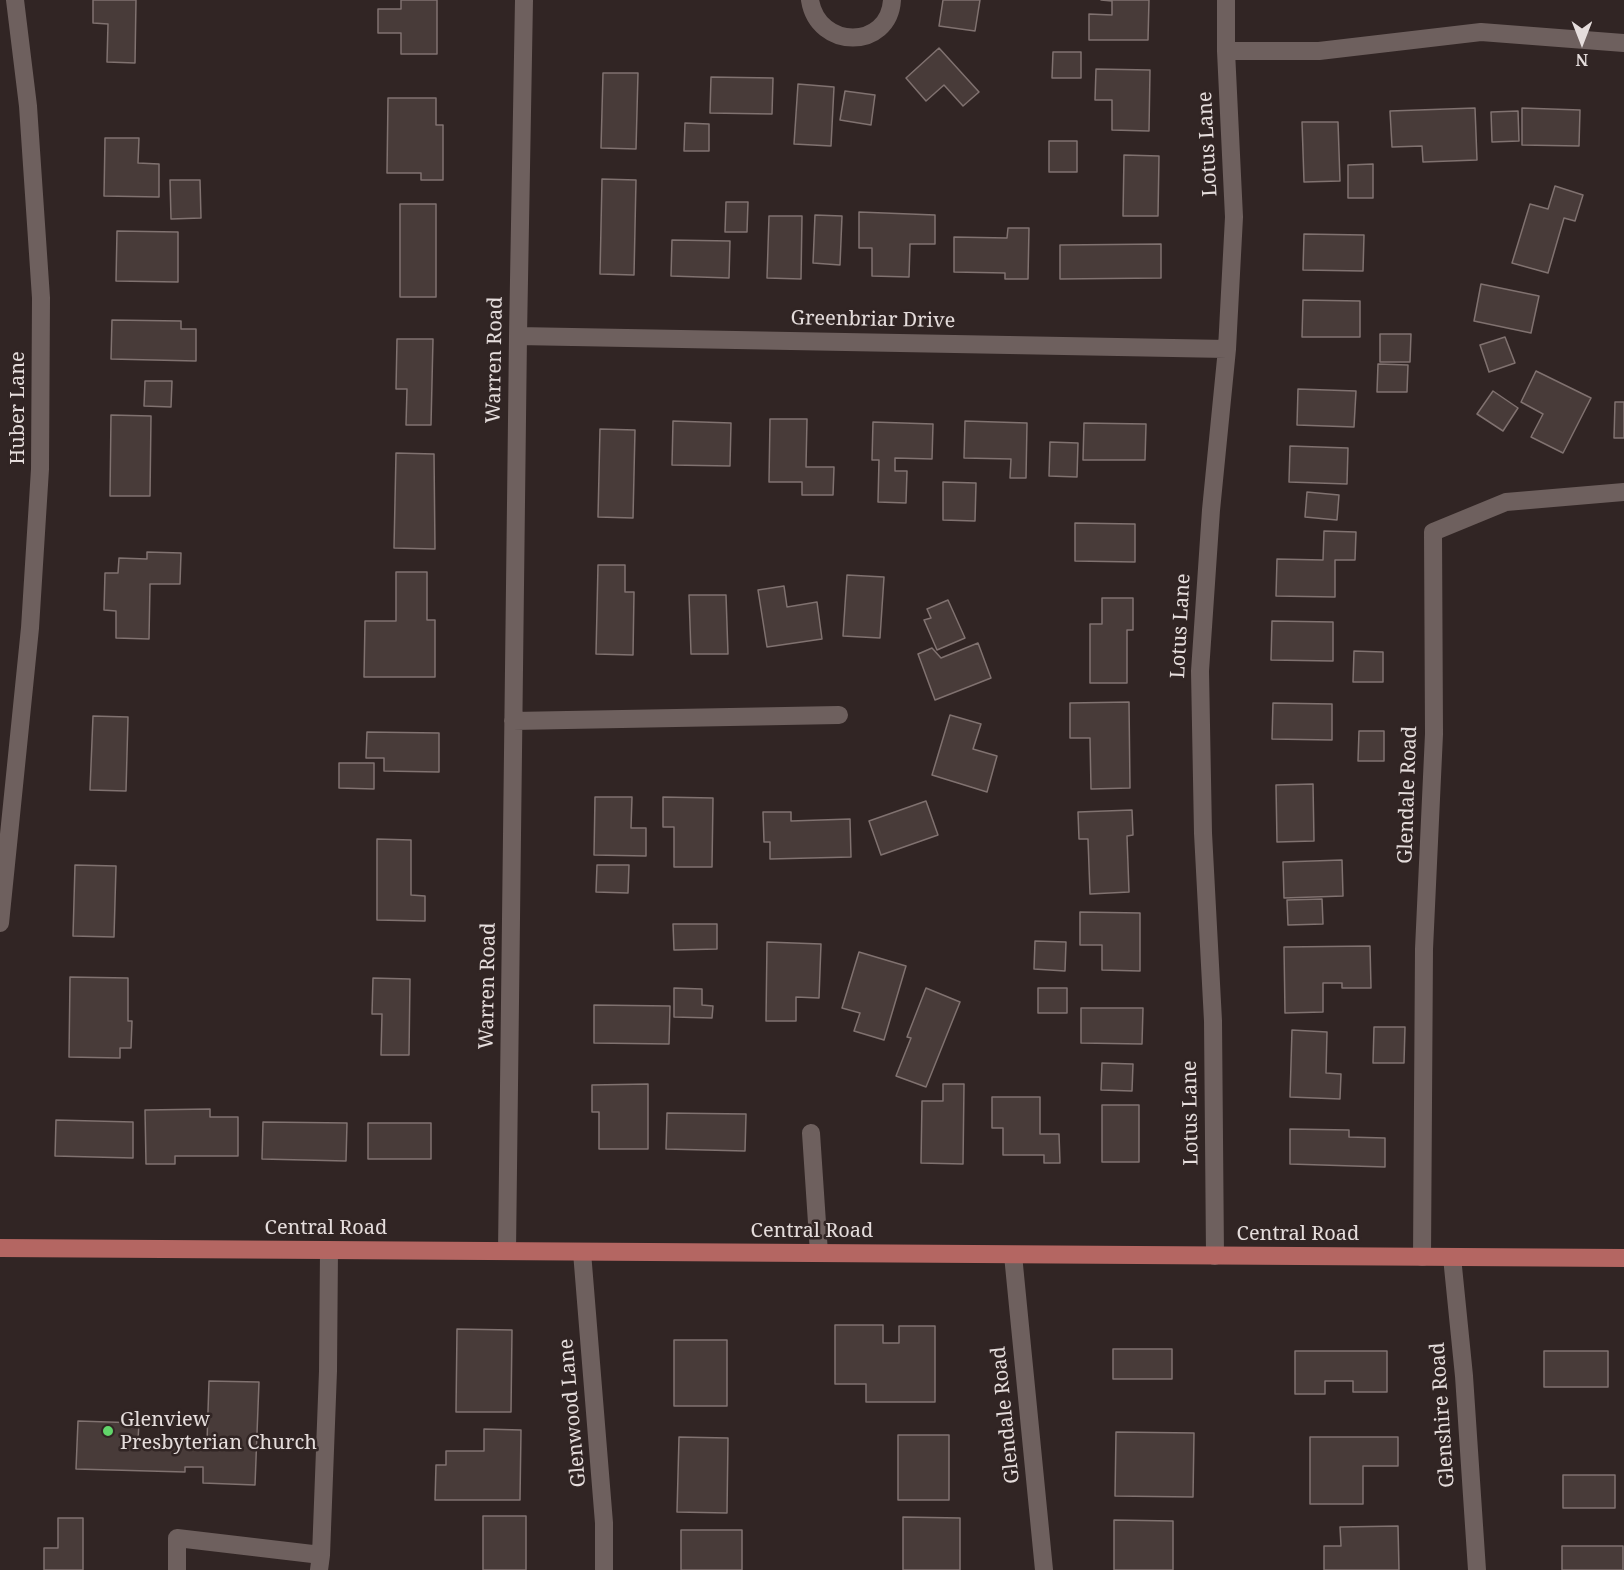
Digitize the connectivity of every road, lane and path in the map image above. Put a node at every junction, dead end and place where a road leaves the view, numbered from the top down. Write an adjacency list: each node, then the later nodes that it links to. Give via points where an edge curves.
1 (15, 0): 13 (street, Huber Lane, via 28,106 41,298 40,469 30,628)
2 (524, 0): 8 (street, Warren Road)
3 (810, 0): 4 (street, via 823,26 840,37 853,38 878,28 887,18)
4 (892, 0)
5 (1226, 0): 7 (street, Lotus Lane)
6 (1624, 43): 7 (street, via 1480,32 1319,51)
7 (1226, 51): 9 (street, Lotus Lane, via 1234,217)
8 (518, 336): 9 (street, Greenbriar Drive); 12 (street, Warren Road)
9 (1227, 349): 22 (street, Lotus Lane, via 1200,671 1213,1022)
10 (1624, 492): 23 (street, Glendale Road, via 1506,502 1433,532 1434,734 1424,949)
11 (839, 715): 12 (street)
12 (513, 721): 18 (street, Warren Road)
13 (8, 756): 14 (street, Huber Lane)
14 (0, 923)
15 (811, 1133): 20 (street)
16 (0, 1248): 17 (main road, Central Road)
17 (329, 1250): 18 (main road, Central Road); 26 (street)
18 (507, 1251): 19 (main road, Central Road)
19 (582, 1252): 20 (main road, Central Road); 28 (street, Glenwood Lane, via 604,1523)
20 (819, 1253): 21 (main road, Central Road)
21 (1013, 1255): 22 (main road, Central Road); 29 (street, Glendale Road)
22 (1215, 1256): 23 (main road, Central Road)
23 (1422, 1257): 24 (main road, Central Road)
24 (1452, 1257): 25 (main road, Central Road); 30 (street, Glenshire Road)
25 (1624, 1258)
26 (320, 1562): 27 (street, via 177,1538)
27 (177, 1570)
28 (604, 1570)
29 (1044, 1570)
30 (1477, 1570)

